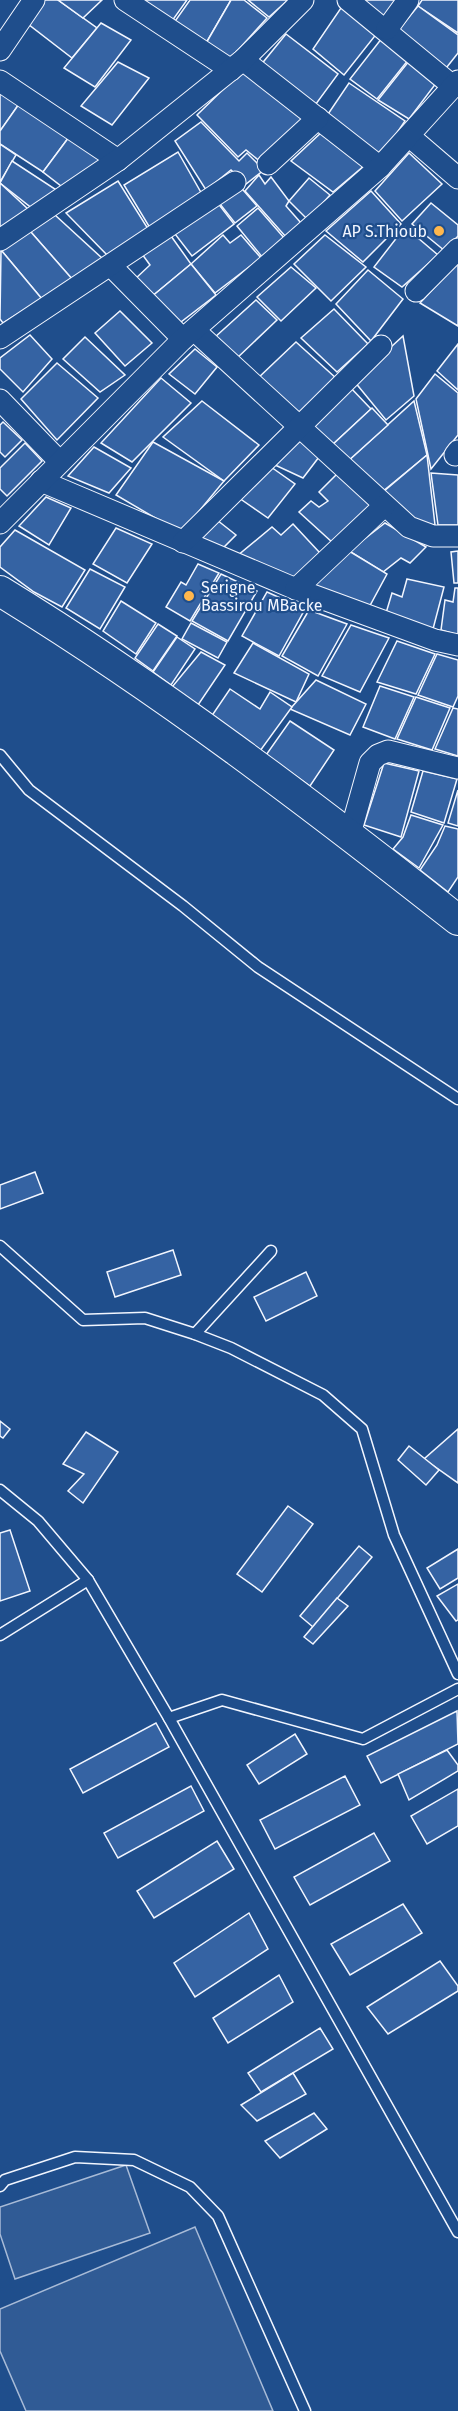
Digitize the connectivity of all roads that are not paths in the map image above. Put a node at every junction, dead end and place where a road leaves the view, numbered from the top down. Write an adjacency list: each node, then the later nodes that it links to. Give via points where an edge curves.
1 (34, 0): 7 (street)
2 (125, 0): 8 (street)
3 (303, 0): 8 (street)
4 (348, 0): 6 (street)
5 (408, 0): 6 (street)
6 (387, 29): 10 (street)
7 (0, 50)
8 (237, 65): 11 (street); 13 (street)
9 (0, 81): 13 (street)
10 (456, 84): 12 (street)
11 (318, 118): 14 (street); 15 (street)
12 (409, 136): 15 (street); 16 (street)
13 (118, 160): 18 (street)
14 (268, 164)
15 (380, 167): 22 (street)
16 (458, 178)
17 (235, 182): 20 (street)
18 (0, 240)
19 (458, 249): 21 (street)
20 (111, 266): 22 (street); 23 (street)
21 (416, 291)
22 (189, 334): 26 (street); 27 (street)
23 (0, 338)
24 (381, 346): 26 (street)
25 (0, 400): 27 (street)
26 (300, 427): 29 (street); 32 (street)
27 (60, 462): 28 (street)
28 (41, 481): 30 (street); 32 (street)
29 (384, 506): 31 (street, via 409,527 433,536); 33 (street)
30 (0, 523)
31 (458, 536)
32 (183, 542): 33 (street)
33 (296, 589): 35 (street)
34 (0, 591): 38 (street, via 87,645)
35 (458, 645)
36 (0, 754): 40 (lane, via 29,790 258,967)
37 (458, 768): 38 (street, via 388,751 378,755 370,763)
38 (350, 834): 39 (street)
39 (458, 920)
40 (458, 1099)
41 (0, 1246): 43 (lane, via 83,1320 145,1318)
42 (271, 1251): 43 (lane)
43 (195, 1334): 47 (lane, via 323,1395 362,1429 394,1535)
44 (0, 1490): 45 (lane, via 38,1521)
45 (88, 1580): 46 (lane); 49 (lane)
46 (0, 1635)
47 (458, 1674)
48 (458, 1689): 49 (lane, via 363,1739 222,1700)
49 (169, 1718): 51 (lane)
50 (0, 2186): 52 (lane, via 5,2180 75,2157 134,2160 190,2187 218,2216)
51 (458, 2232)
52 (305, 2411)

